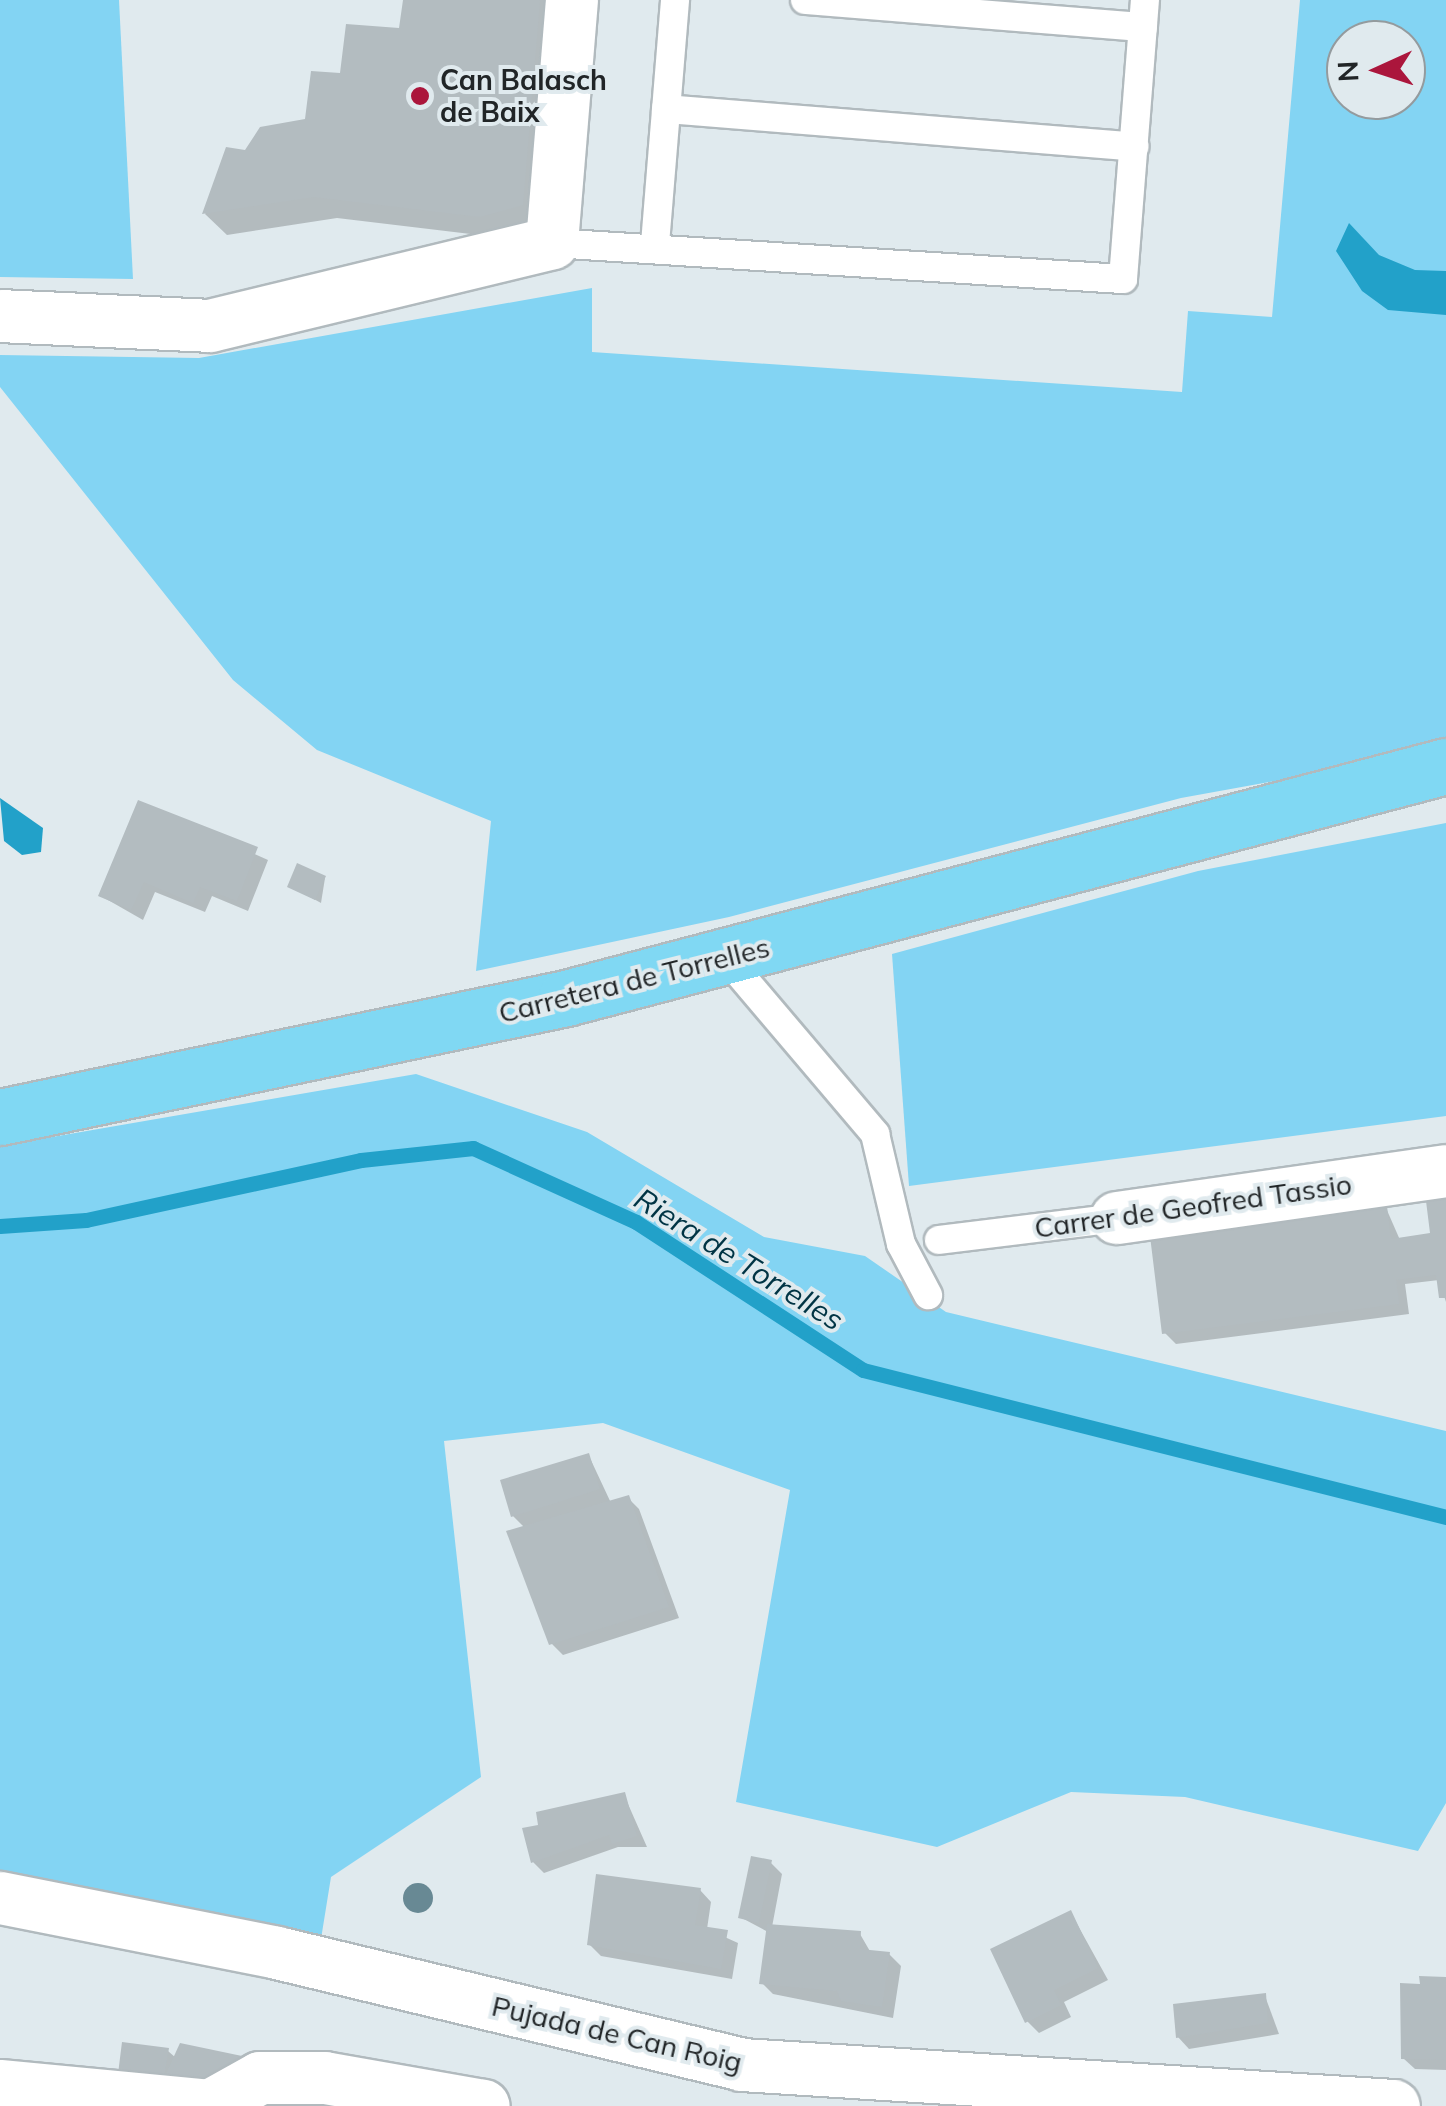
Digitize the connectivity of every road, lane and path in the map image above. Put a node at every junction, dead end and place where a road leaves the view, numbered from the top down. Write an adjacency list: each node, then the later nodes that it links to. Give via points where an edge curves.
1 (572, 0): 7 (street)
2 (675, 0): 5 (lane)
3 (805, 0): 4 (lane)
4 (1144, 14): 6 (lane)
5 (666, 110): 6 (lane); 8 (lane)
6 (1134, 147): 8 (lane, via 1123,279)
7 (552, 244): 8 (lane); 9 (street, via 210,326)
8 (655, 244)
9 (0, 316)
10 (1446, 766): 12 (main road, Carretera de Torrelles)
11 (1446, 808): 12 (main road, Carretera de Torrelles)
12 (1262, 819): 13 (main road, Carretera de Torrelles)
13 (726, 958): 14 (main road, Carretera de Torrelles, via 286,1063); 18 (lane, via 874,1134 901,1244)
14 (0, 1117)
15 (1446, 1171): 16 (street, Carrer de Geofred Tassio)
16 (1117, 1218): 17 (lane, Carrer de Geofred Tassio)
17 (939, 1240)
18 (928, 1296)
19 (0, 1898): 21 (street, Pujada de Can Roig, via 277,1953 742,2065)
20 (0, 2086): 22 (street, via 210,2106 260,2078 325,2078)
21 (1374, 2104)
22 (484, 2106)

